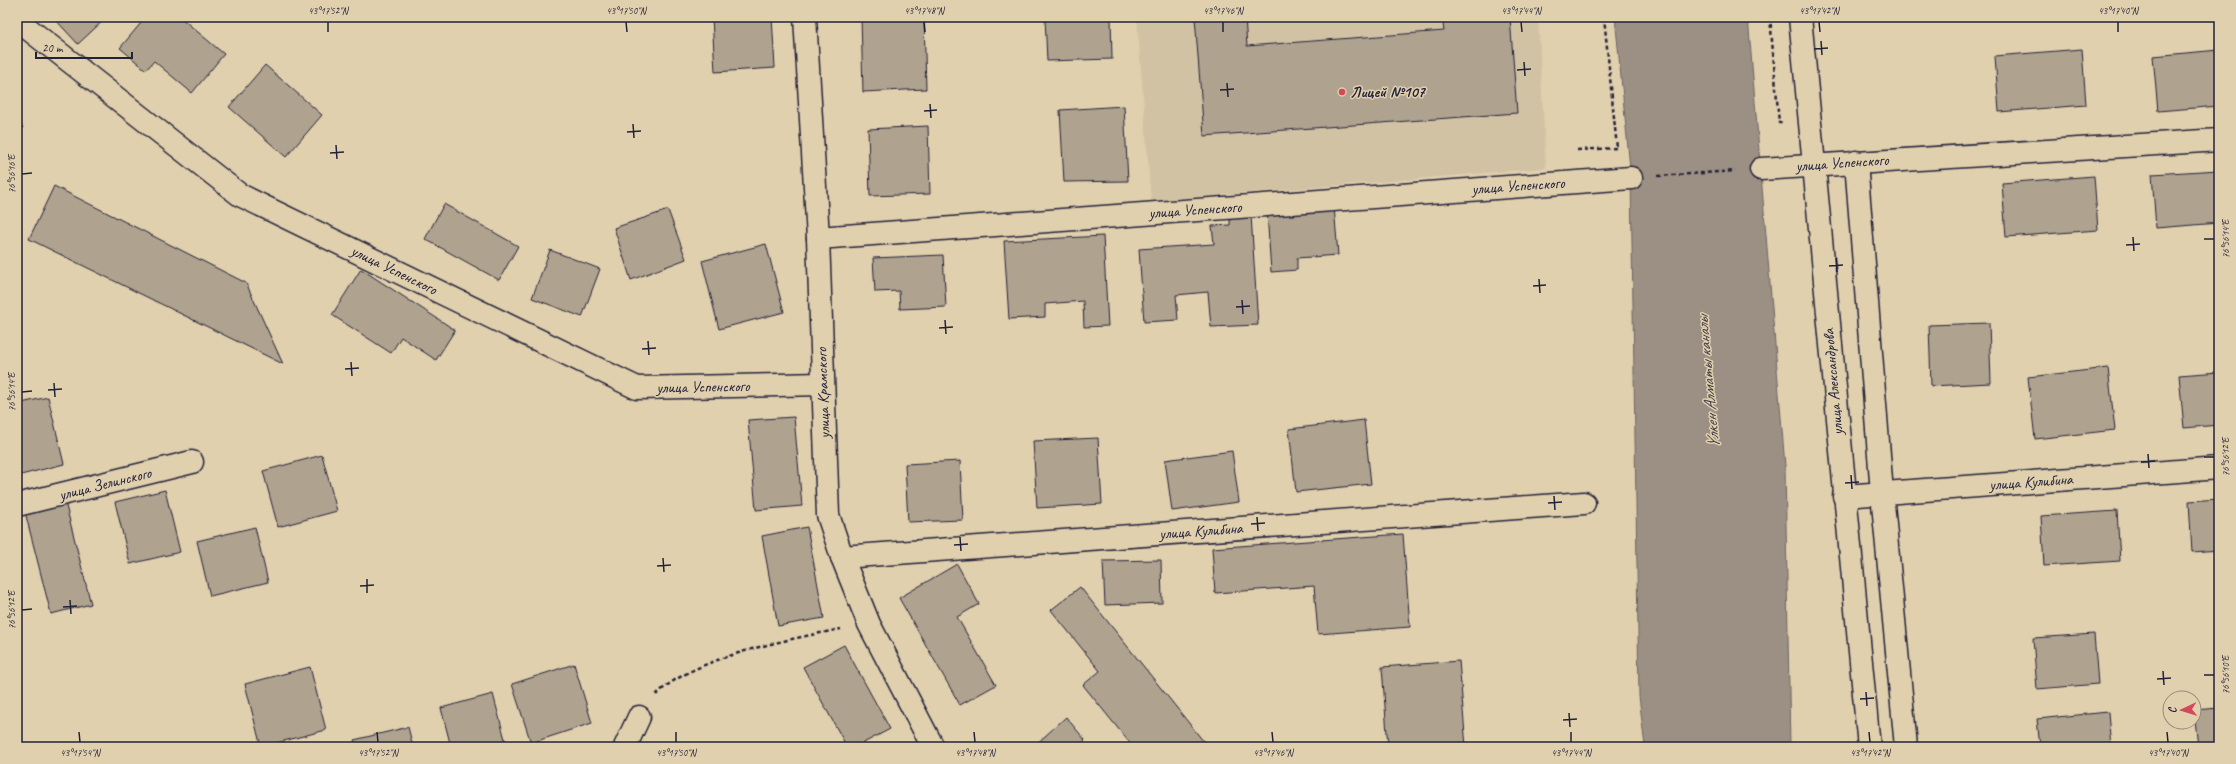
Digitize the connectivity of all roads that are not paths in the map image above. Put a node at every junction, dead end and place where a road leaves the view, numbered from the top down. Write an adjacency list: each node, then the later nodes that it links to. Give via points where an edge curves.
1 (805, 17): 9 (street, улица Крамского)
2 (1800, 17): 6 (street, улица Александрова)
3 (17, 20): 10 (street, улица Успенского, via 240,195 637,388)
4 (2219, 140): 5 (street, улица Успенского)
5 (1856, 162): 6 (street, улица Успенского); 13 (street)
6 (1812, 165): 7 (street, улица Успенского); 14 (street, улица Александрова)
7 (1761, 169)
8 (1631, 178): 9 (street, улица Успенского)
9 (818, 238): 10 (street, улица Крамского)
10 (822, 384): 17 (street, улица Крамского, via 828,515)
11 (192, 462): 16 (street, улица Зелинского)
12 (2219, 468): 13 (street, улица Кулибина)
13 (1882, 493): 14 (street, улица Кулибина); 22 (street)
14 (1844, 496): 21 (street, улица Александрова)
15 (1584, 502): 17 (street, улица Кулибина)
16 (17, 505)
17 (842, 557): 20 (street, улица Крамского, via 869,624)
18 (639, 717): 19 (street)
19 (625, 747)
20 (933, 747)
21 (1869, 747)
22 (1906, 747)

